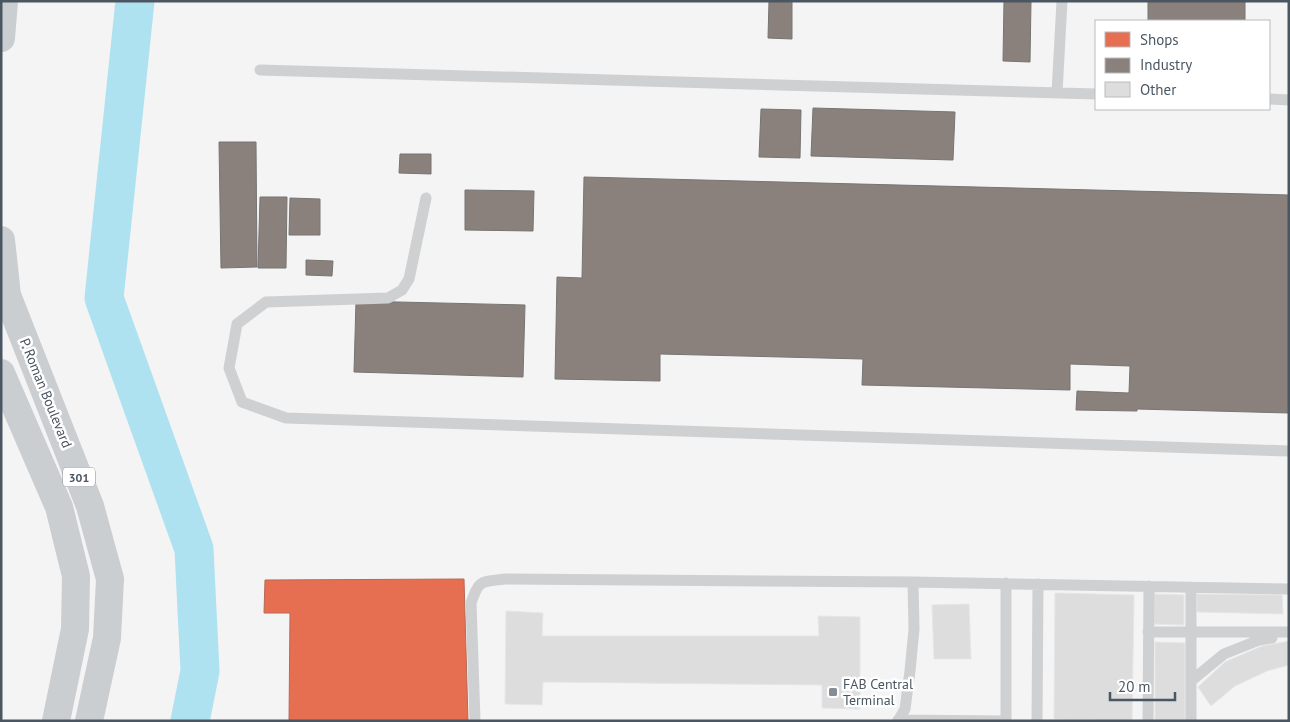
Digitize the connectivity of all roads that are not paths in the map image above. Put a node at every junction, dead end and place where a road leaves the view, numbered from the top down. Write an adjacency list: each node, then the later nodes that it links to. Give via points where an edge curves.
1 (4, 1): 3 (main road)
2 (1062, 1): 5 (lane)
3 (1, 38)
4 (260, 70): 5 (lane)
5 (1057, 93): 6 (lane)
6 (1095, 94)
7 (1270, 99): 8 (lane)
8 (1289, 100)
9 (426, 198): 12 (lane, via 410,279 402,290 388,298 266,302 237,324 229,368 242,402 286,418)
10 (1, 240): 25 (main road, P. Roman Boulevard / 301, via 7,295 90,506 110,580 107,638)
11 (1, 373): 24 (main road, 301, via 59,507 76,576 75,629)
12 (1289, 450)
13 (913, 582): 14 (lane); 23 (lane, via 914,629 910,671 905,710); 26 (lane, via 505,579 483,582 476,588 470,603)
14 (1006, 583): 15 (lane); 23 (lane, via 1006,720)
15 (1038, 584): 16 (lane); 27 (lane)
16 (1149, 586): 17 (lane); 19 (lane)
17 (1191, 587): 18 (lane); 20 (lane)
18 (1289, 589)
19 (1148, 632): 20 (lane); 28 (lane)
20 (1191, 632): 21 (lane); 22 (lane)
21 (1289, 634): 22 (lane, via 1259,640 1224,654)
22 (1191, 681): 29 (lane)
23 (898, 720)
24 (56, 721)
25 (89, 721)
26 (475, 721)
27 (1037, 721)
28 (1148, 721)
29 (1191, 721)

